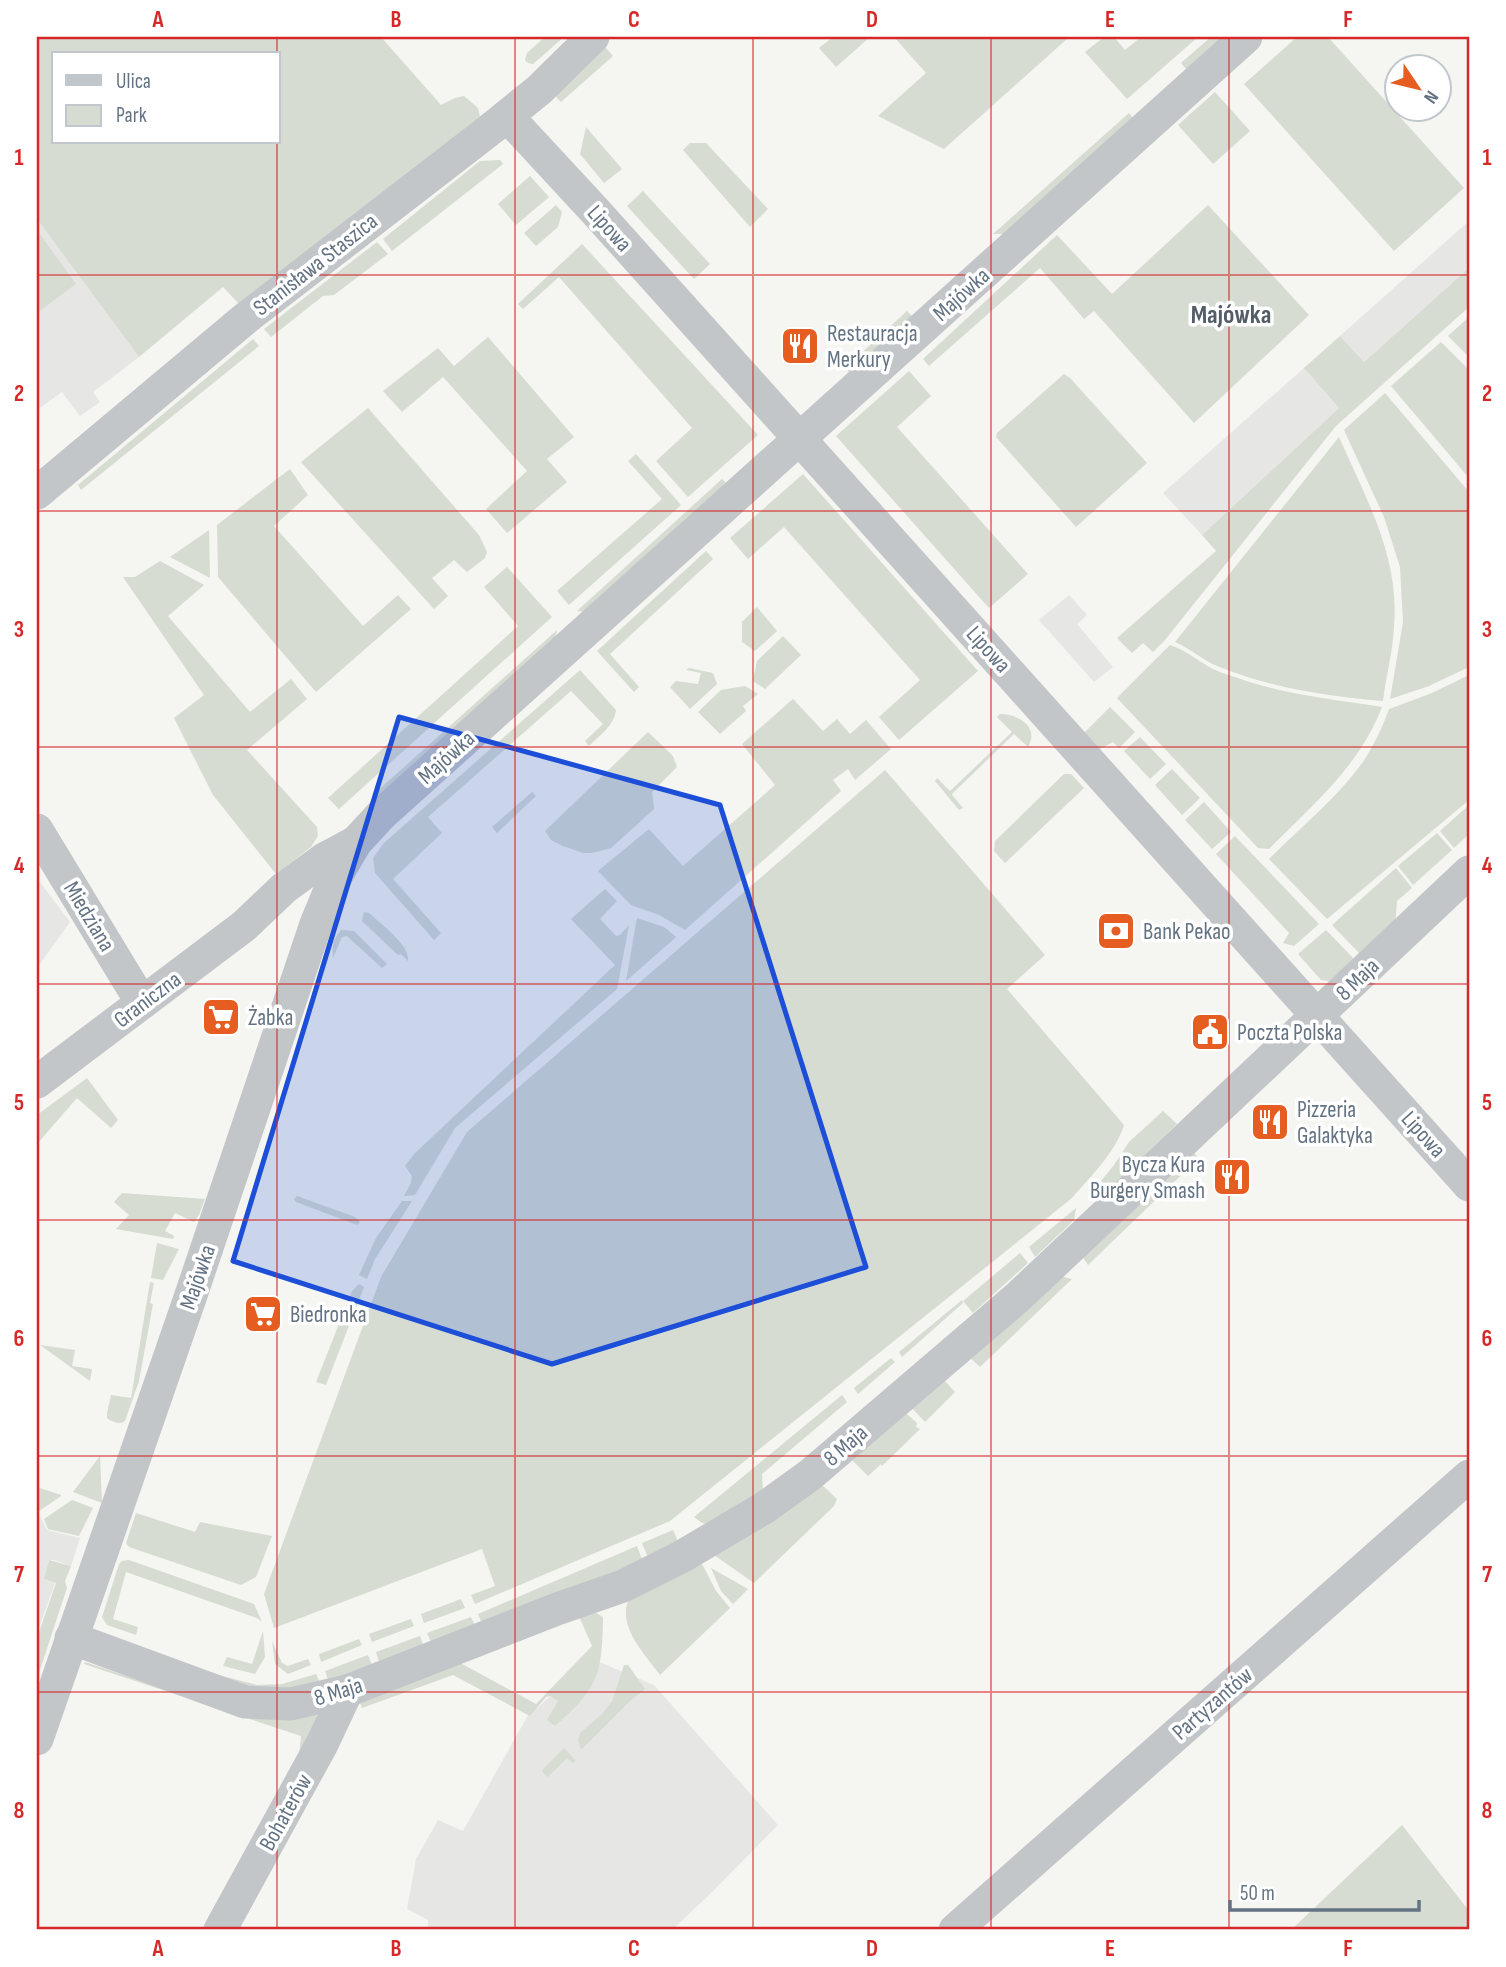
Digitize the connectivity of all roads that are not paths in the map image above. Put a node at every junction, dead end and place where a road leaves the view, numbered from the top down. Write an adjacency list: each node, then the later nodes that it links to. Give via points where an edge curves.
1 (593, 37): 3 (street, Stanisława Staszica)
2 (1246, 37): 4 (street, Majówka)
3 (506, 116): 4 (street, Lipowa); 5 (street, Stanisława Staszica, via 246,318)
4 (799, 440): 7 (street, Majówka); 12 (street, Lipowa)
5 (37, 493)
6 (37, 830): 11 (street, Miedziana)
7 (356, 842): 9 (street, Graniczna, via 284,888); 10 (street, Majówka)
8 (1469, 872): 12 (street, 8 Maja)
9 (258, 915): 10 (street); 11 (street, Graniczna)
10 (316, 923): 16 (street, Majówka)
11 (142, 1003): 13 (street, Graniczna)
12 (1318, 1016): 14 (street, Lipowa); 17 (street, 8 Maja, via 1018,1297 810,1475 764,1508 623,1586)
13 (37, 1082)
14 (1469, 1185)
15 (1469, 1476): 20 (street, Partyzantów)
16 (71, 1637): 17 (street, 8 Maja, via 245,1702 291,1704); 18 (street, Majówka)
17 (346, 1691): 19 (street, Bohaterów)
18 (37, 1739)
19 (220, 1930)
20 (956, 1930)

